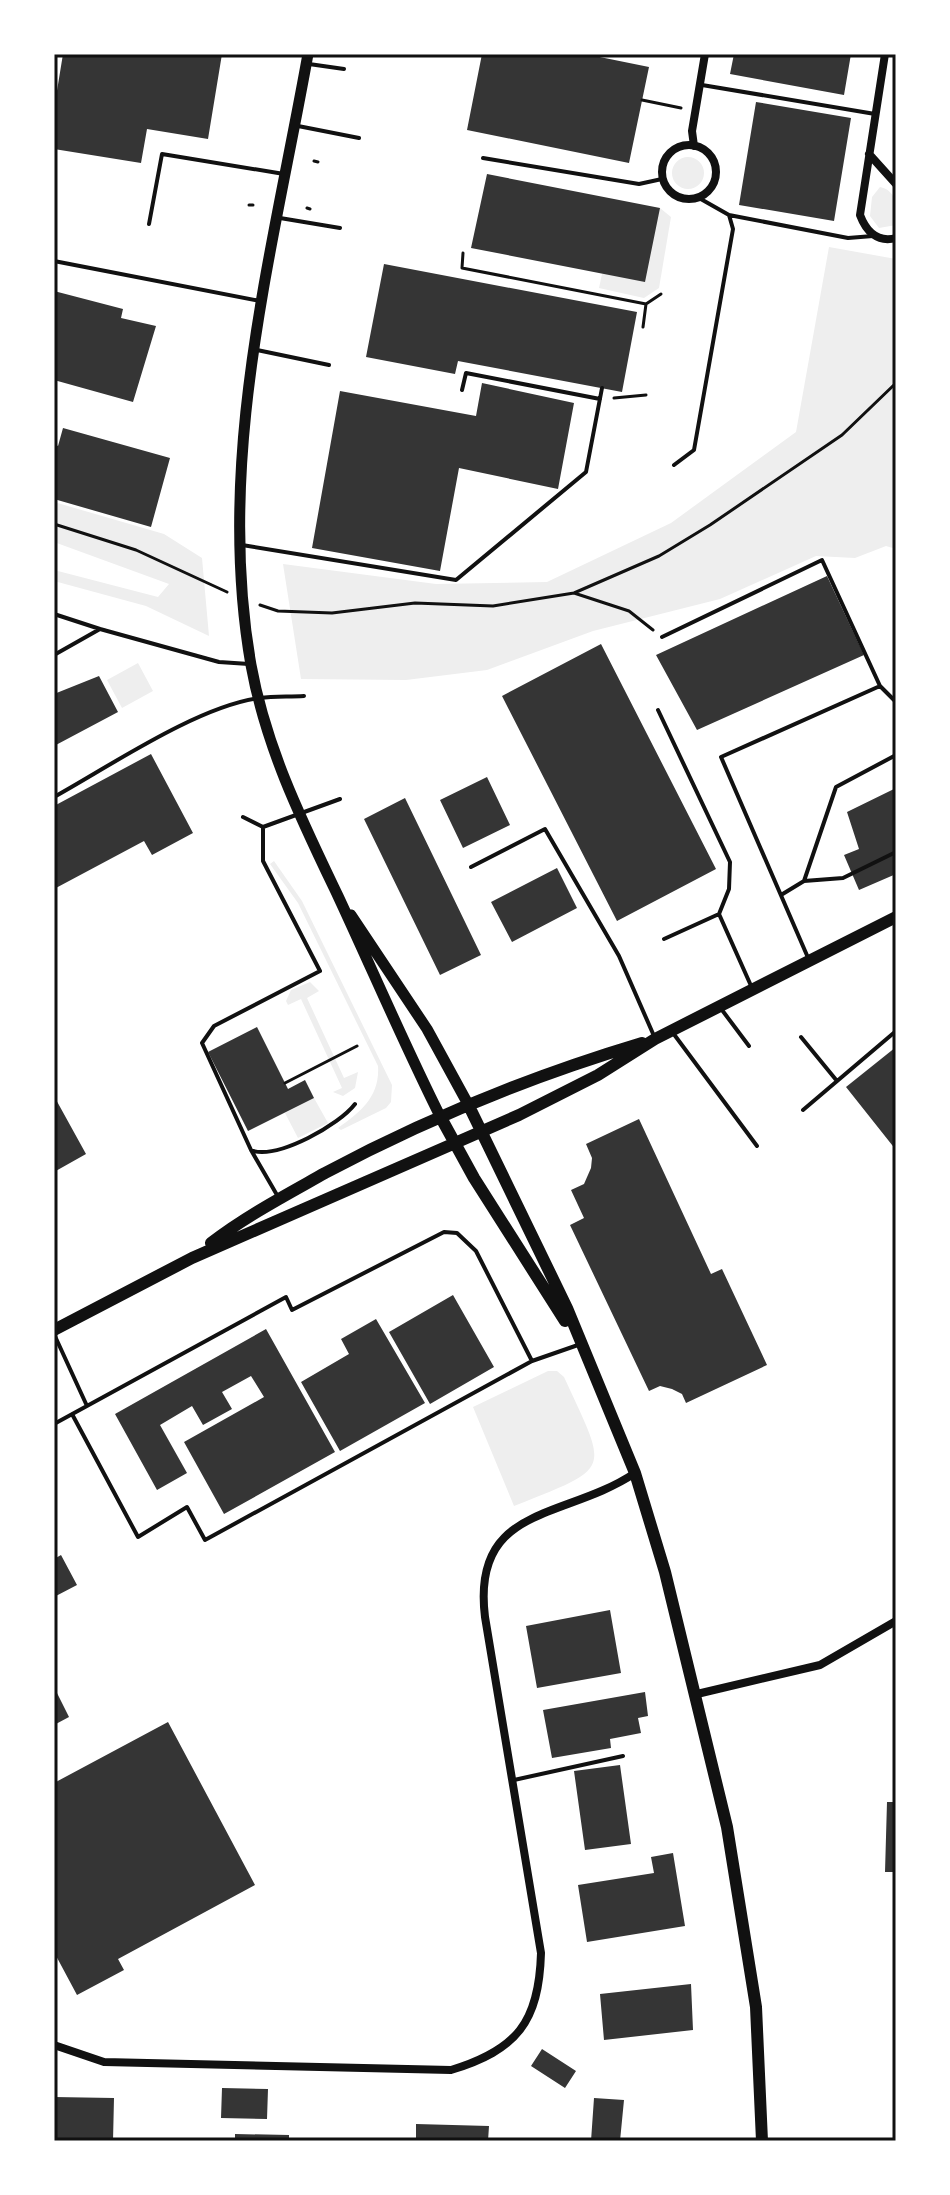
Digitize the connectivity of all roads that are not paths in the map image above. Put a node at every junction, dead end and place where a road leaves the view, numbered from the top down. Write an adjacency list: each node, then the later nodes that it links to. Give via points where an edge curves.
1 (705, 54): 5 (street)
2 (885, 54): 6 (street)
3 (308, 59): 4 (lane); 7 (street)
4 (344, 69)
5 (700, 84): 6 (lane); 9 (street)
6 (876, 114): 10 (street)
7 (295, 125): 8 (lane); 12 (street)
8 (359, 138)
9 (694, 146): 13 (street, via 669,153); 15 (street, via 709,154 716,170 712,186)
10 (869, 154): 14 (street); 20 (street, via 860,215)
11 (483, 158): 13 (lane, via 639,184)
12 (286, 174): 17 (street); 18 (lane, via 162,154)
13 (662, 179): 15 (street, via 676,197)
14 (896, 184)
15 (699, 198): 16 (lane)
16 (729, 215): 20 (lane, via 848,238); 29 (lane, via 733,229 694,450)
17 (278, 217): 19 (lane); 23 (street)
18 (149, 224)
19 (340, 228)
20 (875, 236): 21 (street)
21 (896, 238)
22 (54, 261): 23 (lane)
23 (262, 302): 24 (street)
24 (254, 349): 25 (lane); 30 (street, via 240,456)
25 (329, 365)
26 (602, 388): 28 (lane)
27 (462, 390): 28 (lane, via 466,373)
28 (600, 399): 30 (lane, via 586,472 456,580)
29 (674, 465)
30 (240, 544): 35 (street)
31 (54, 614): 32 (lane)
32 (100, 629): 34 (lane); 35 (lane, via 219,662)
33 (662, 637): 36 (lane, via 822,560)
34 (54, 655)
35 (251, 664): 38 (street)
36 (880, 686): 39 (lane); 50 (lane, via 721,757)
37 (304, 696): 38 (lane)
38 (259, 698): 42 (lane, via 181,728); 44 (street)
39 (896, 702)
40 (658, 710): 52 (lane, via 730,862 729,889)
41 (896, 755): 49 (lane, via 836,787)
42 (54, 797)
43 (340, 799): 44 (lane)
44 (297, 815): 46 (lane); 51 (street)
45 (243, 817): 46 (lane)
46 (263, 827): 71 (lane, via 263,861 320,971 214,1026 202,1043)
47 (896, 852): 49 (lane, via 843,878)
48 (471, 867): 61 (lane, via 545,829 619,956)
49 (804, 881): 50 (lane)
50 (781, 895): 55 (lane)
51 (338, 898): 65 (street, via 427,1029); 67 (street)
52 (719, 914): 54 (lane); 56 (lane)
53 (896, 917): 55 (main road)
54 (664, 939)
55 (810, 962): 56 (main road)
56 (753, 991): 57 (main road)
57 (720, 1006): 58 (main road); 62 (lane)
58 (671, 1031): 61 (main road); 70 (lane)
59 (896, 1031): 63 (lane)
60 (801, 1037): 63 (lane)
61 (655, 1039): 65 (main road); 68 (main road, via 598,1075)
62 (749, 1046)
63 (837, 1081): 66 (lane)
64 (355, 1104): 71 (lane, via 332,1125 280,1150)
65 (468, 1104): 67 (main road); 68 (main road)
66 (803, 1110)
67 (440, 1116): 69 (main road); 72 (main road)
68 (482, 1131): 69 (main road); 75 (main road)
69 (454, 1144): 73 (main road); 75 (main road)
70 (757, 1146)
71 (251, 1150): 72 (lane)
72 (279, 1198): 73 (main road)
73 (192, 1258): 74 (main road)
74 (54, 1332): 77 (lane)
75 (580, 1344): 76 (lane); 80 (main road)
76 (532, 1361): 77 (lane, via 476,1251 457,1233 444,1232 292,1310 286,1297); 78 (lane, via 205,1540 187,1507 138,1537)
77 (87, 1406): 78 (lane)
78 (72, 1414): 79 (lane)
79 (54, 1424)
80 (635, 1473): 82 (main road); 84 (street, via 512,1529 496,1545 485,1568 485,1617)
81 (896, 1621): 82 (street, via 820,1665)
82 (697, 1694): 86 (main road, via 727,1827 756,2007)
83 (623, 1756): 84 (lane)
84 (512, 1780): 85 (street, via 541,1953 540,1983 521,2031 486,2060 451,2070 104,2062)
85 (54, 2045)
86 (762, 2141)

